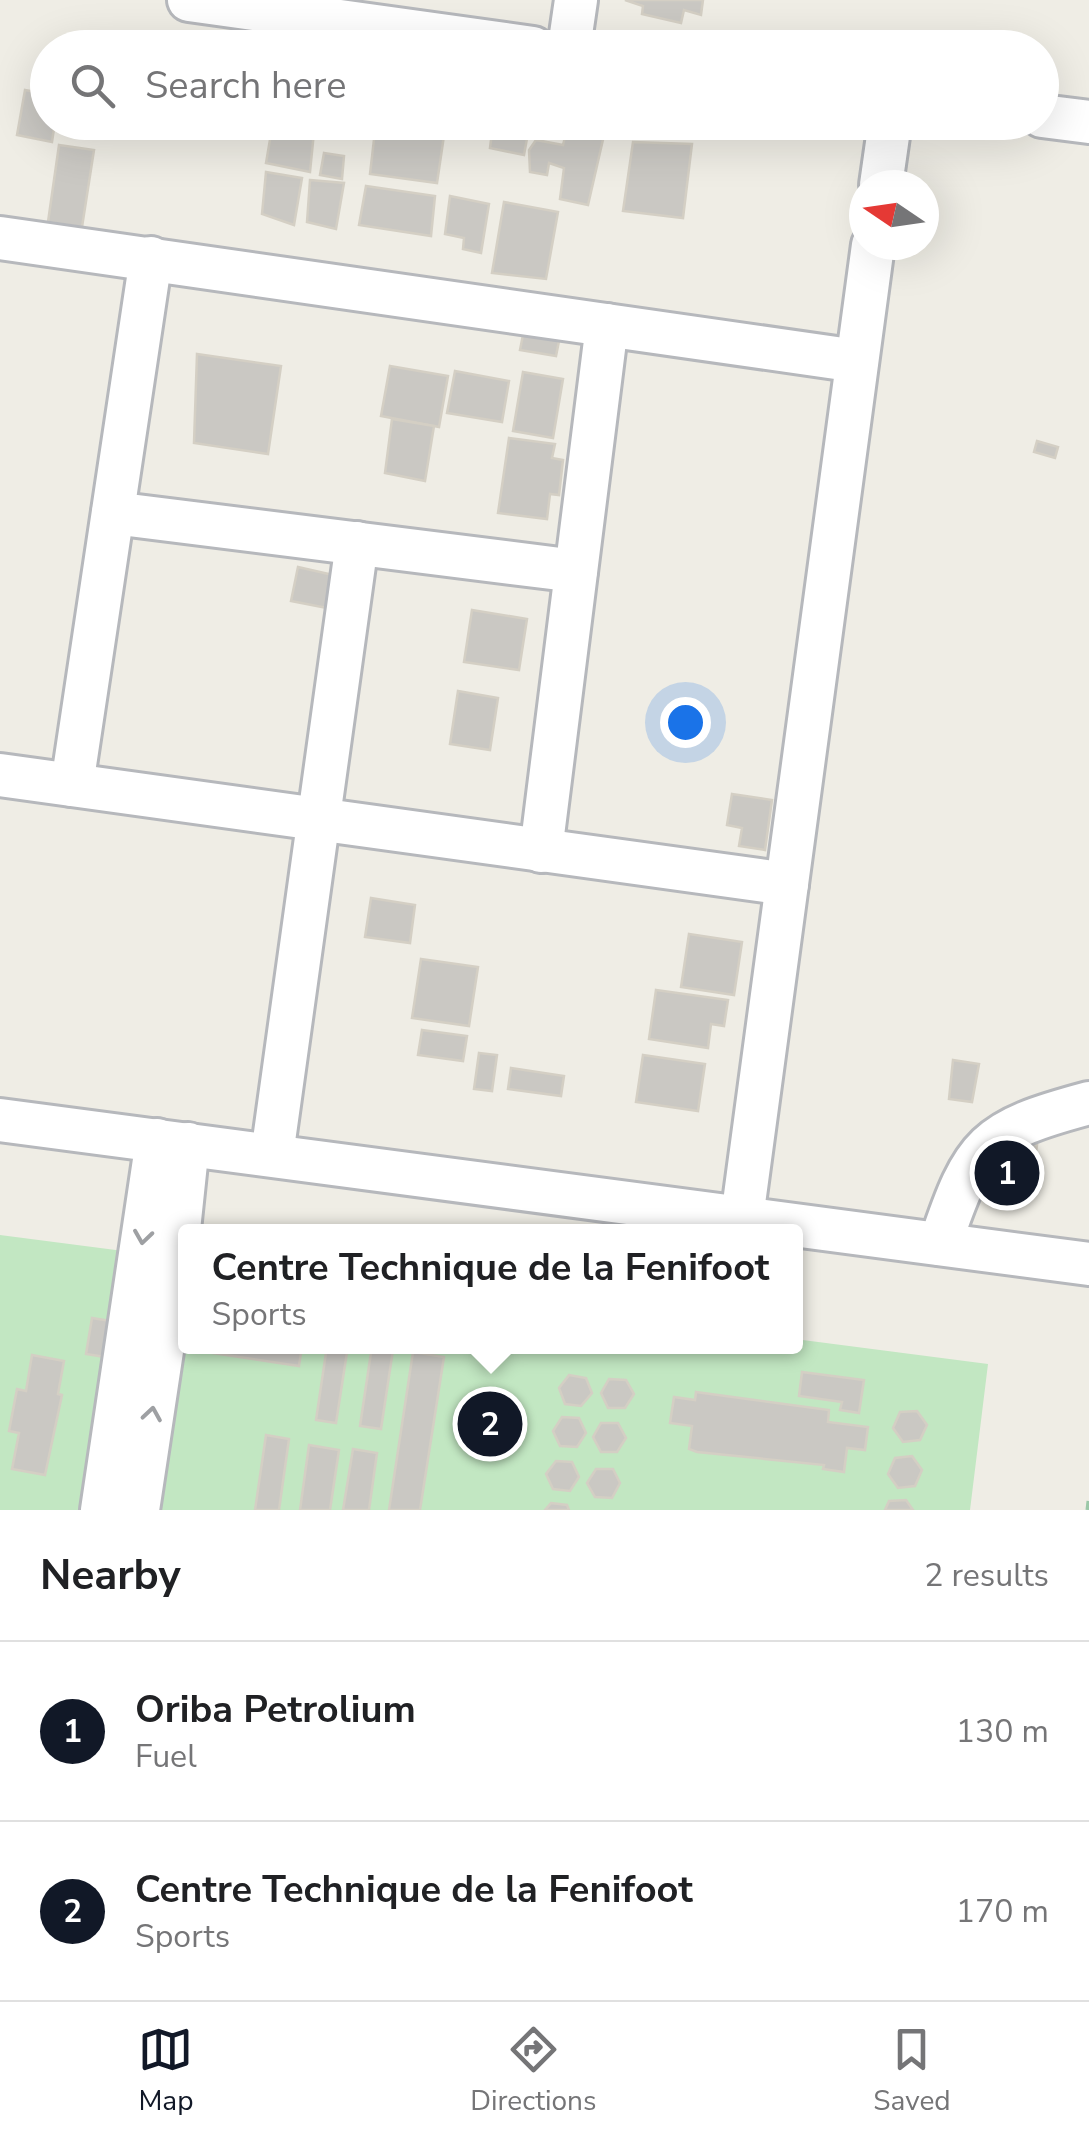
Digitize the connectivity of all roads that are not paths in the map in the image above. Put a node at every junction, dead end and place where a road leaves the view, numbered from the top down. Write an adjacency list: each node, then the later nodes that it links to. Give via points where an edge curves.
1 (190, 0): 3 (street)
2 (576, 0): 4 (street)
3 (404, 30)
4 (572, 30)
5 (1059, 118): 6 (street)
6 (1089, 122)
7 (887, 140): 8 (street)
8 (883, 170)
9 (0, 238): 10 (street)
10 (151, 258): 12 (street); 14 (street)
11 (871, 260): 13 (street)
12 (607, 325): 13 (street); 16 (street)
13 (857, 361): 21 (street)
14 (113, 513): 15 (street); 18 (street)
15 (357, 544): 16 (street); 19 (street)
16 (576, 571): 20 (street)
17 (0, 776): 18 (street)
18 (72, 786): 19 (street)
19 (318, 819): 20 (street); 25 (street)
20 (541, 851): 21 (street)
21 (787, 884): 26 (street)
22 (1089, 1103): 29 (street, via 1017,1124 972,1161)
23 (0, 1120): 24 (street)
24 (172, 1142): 25 (street); 31 (street, one-way to 31); 32 (street, one-way to 24, via 176,1258)
25 (272, 1156): 26 (street)
26 (742, 1218): 27 (street)
27 (788, 1224)
28 (803, 1226): 29 (street)
29 (940, 1244): 30 (street)
30 (1089, 1264)
31 (102, 1510)
32 (138, 1510)

